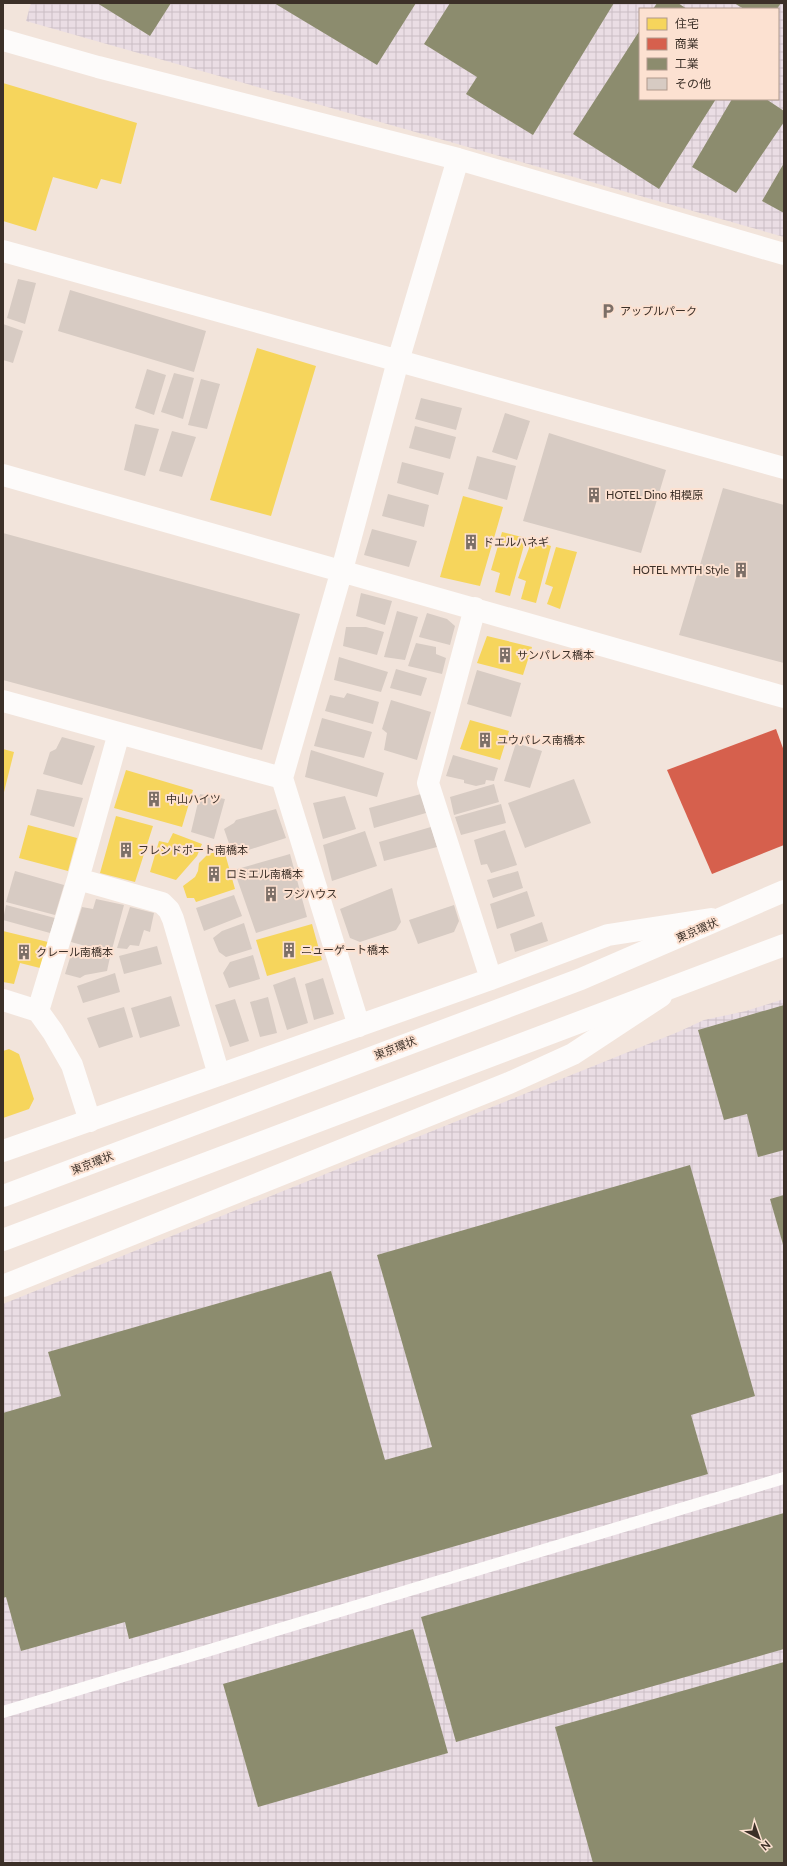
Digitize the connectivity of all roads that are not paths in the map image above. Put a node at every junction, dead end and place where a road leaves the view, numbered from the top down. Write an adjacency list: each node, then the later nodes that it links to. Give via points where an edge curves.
1 (3, 40): 2 (main road, via 98,67)
2 (458, 159): 4 (main road); 5 (main road)
3 (3, 250): 5 (main road)
4 (784, 254)
5 (398, 361): 6 (main road); 8 (main road)
6 (784, 468)
7 (3, 475): 8 (main road)
8 (342, 570): 9 (main road); 13 (main road)
9 (475, 608): 10 (main road); 18 (main road, via 428,784)
10 (784, 697)
11 (3, 701): 12 (main road)
12 (119, 733): 13 (main road); 14 (main road)
13 (282, 778): 22 (main road)
14 (78, 879): 21 (main road); 23 (main road, via 167,906)
15 (784, 891): 16 (main road, 東京環状)
16 (728, 916): 18 (main road, via 608,935); 26 (main road, 東京環状, via 581,979)
17 (784, 945): 19 (main road)
18 (491, 979): 22 (main road)
19 (677, 986): 27 (main road); 28 (main road, via 573,1054 516,1080)
20 (3, 1000): 21 (main road)
21 (38, 1011): 24 (main road, via 67,1054)
22 (359, 1026): 23 (main road)
23 (218, 1075): 24 (main road)
24 (90, 1121): 25 (main road)
25 (3, 1151)
26 (3, 1196)
27 (3, 1240)
28 (3, 1286)
29 (784, 1478): 30 (lane)
30 (3, 1712)

